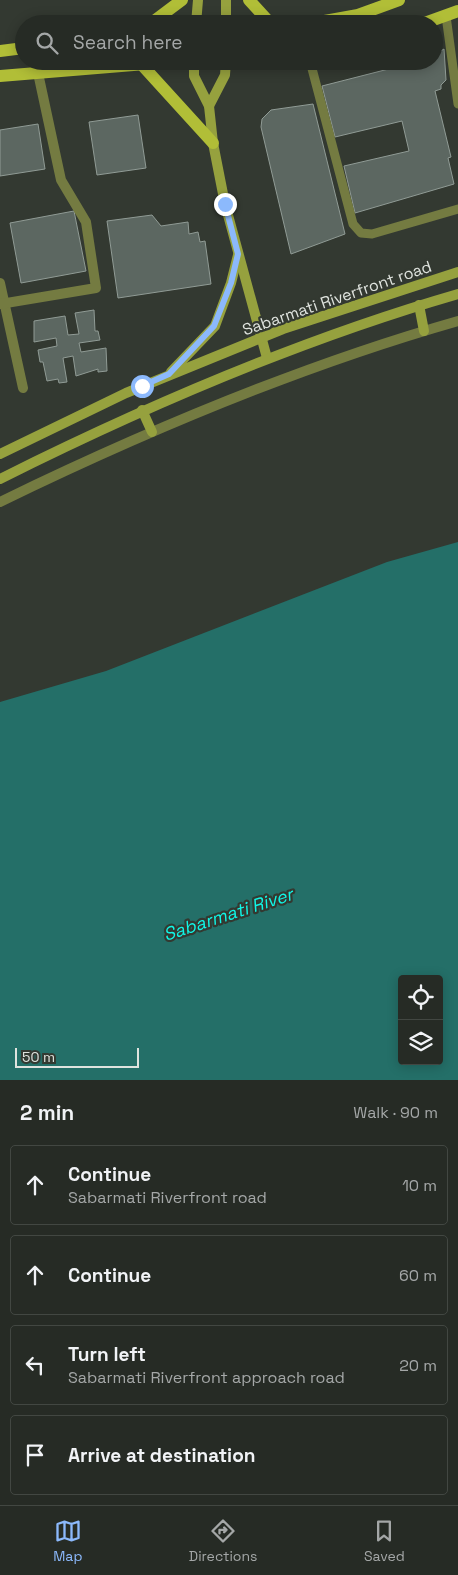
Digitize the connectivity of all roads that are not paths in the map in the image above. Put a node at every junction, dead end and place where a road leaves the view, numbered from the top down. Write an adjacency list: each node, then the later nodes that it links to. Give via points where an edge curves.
1 (182, 0): 7 (main road)
2 (198, 0): 8 (street)
3 (226, 0): 9 (street)
4 (249, 0): 10 (main road)
5 (398, 0): 11 (main road)
6 (452, 14): 21 (lane)
7 (162, 15)
8 (197, 15)
9 (226, 15)
10 (263, 15)
11 (358, 15)
12 (15, 49): 13 (main road)
13 (0, 51)
14 (77, 70): 19 (main road)
15 (146, 70): 23 (main road)
16 (194, 70): 22 (street)
17 (225, 70): 22 (street)
18 (312, 70): 24 (lane, via 353,224 360,233 372,234)
19 (38, 73): 20 (main road); 29 (street, via 61,180 86,222 96,288)
20 (0, 76)
21 (458, 104)
22 (209, 106): 23 (street)
23 (212, 143): 25 (street)
24 (458, 209)
25 (238, 254): 33 (street); 35 (street, via 231,283 214,326)
26 (458, 272): 33 (street, Sabarmati Riverfront road, via 348,306)
27 (0, 283): 29 (street)
28 (458, 294): 30 (street, Sabarmati Riverfront road)
29 (2, 304): 36 (street)
30 (420, 305): 32 (street); 34 (street, Sabarmati Riverfront road)
31 (458, 321): 32 (street)
32 (424, 330): 38 (street, via 276,381)
33 (261, 338): 34 (street); 35 (street, Sabarmati Riverfront road)
34 (267, 358): 37 (street)
35 (169, 374): 39 (street, Sabarmati Riverfront road)
36 (23, 388)
37 (142, 410): 38 (street); 40 (street)
38 (152, 432): 41 (street)
39 (0, 454)
40 (0, 478)
41 (0, 502)

